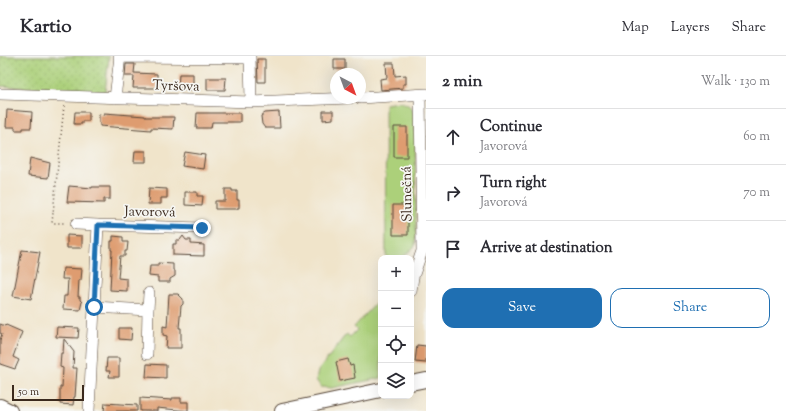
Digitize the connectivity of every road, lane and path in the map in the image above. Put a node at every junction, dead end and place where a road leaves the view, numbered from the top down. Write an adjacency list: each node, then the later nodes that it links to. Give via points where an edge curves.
1 (120, 57): 2 (street); 6 (street)
2 (250, 57): 9 (street)
3 (0, 94): 5 (street, Tyršova)
4 (423, 94): 7 (street); 13 (street, Slunečná, via 422,251)
5 (66, 96): 6 (street, Tyršova); 10 (path, via 52,223)
6 (115, 98): 9 (street, Tyršova)
7 (366, 98)
8 (330, 99): 9 (street, Tyršova)
9 (251, 102)
10 (76, 224): 11 (street, Javorová)
11 (98, 225): 12 (street, Javorová); 15 (street)
12 (202, 228)
13 (414, 274)
14 (149, 293): 16 (street)
15 (94, 307): 16 (street); 23 (street)
16 (148, 310): 17 (street)
17 (147, 354)
18 (426, 380): 19 (street)
19 (414, 382)
20 (378, 391): 24 (street)
21 (0, 406): 22 (street)
22 (10, 411)
23 (90, 411)
24 (282, 411)

